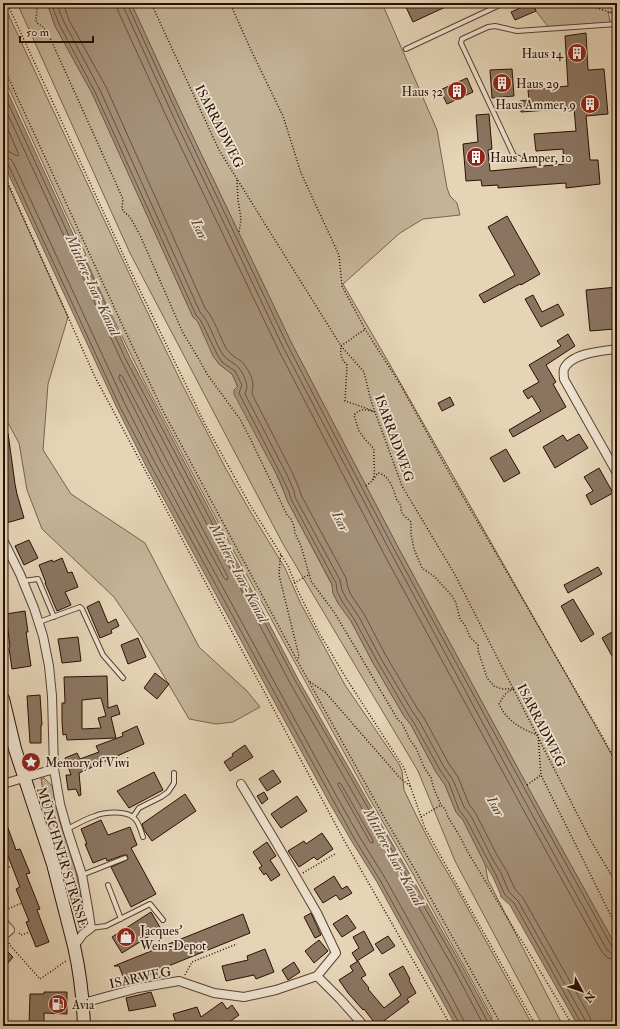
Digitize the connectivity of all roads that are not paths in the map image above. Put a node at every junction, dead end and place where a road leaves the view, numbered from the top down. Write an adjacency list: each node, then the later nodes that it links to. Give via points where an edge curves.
1 (504, 3): 3 (lane)
2 (617, 24): 4 (lane, via 517,31 495,26 462,39 461,43 514,156)
3 (406, 49)
4 (519, 158)
5 (617, 350): 6 (street, via 585,354 570,362 564,370 564,379)
6 (617, 473)
7 (3, 540): 8 (street)
8 (23, 581): 9 (lane, via 38,579); 10 (street)
9 (54, 617): 10 (lane); 11 (lane, via 80,607 103,656)
10 (39, 622): 13 (street, via 49,666)
11 (123, 678)
12 (3, 699): 15 (main road, MÜNCHNER STRASSE)
13 (54, 768): 15 (street); 19 (street)
14 (174, 773): 18 (lane, via 174,783 168,792 139,808)
15 (24, 778): 16 (street); 29 (main road, MÜNCHNER STRASSE, via 53,864)
16 (3, 784)
17 (241, 784): 30 (street, via 318,913 336,953)
18 (133, 817): 19 (lane, via 120,813 95,815); 20 (lane)
19 (67, 829): 22 (street)
20 (143, 837)
21 (125, 858): 22 (lane)
22 (82, 875): 27 (street)
23 (108, 885): 24 (lane)
24 (121, 919): 25 (lane, via 150,904); 27 (lane, via 106,926)
25 (163, 920)
26 (3, 922): 28 (street, via 12,929)
27 (91, 928): 29 (street)
28 (3, 936)
29 (74, 946): 31 (main road, MÜNCHNER STRASSE)
30 (317, 976): 31 (street, ISARWEG, via 276,990 244,997 214,993 179,981 138,988); 33 (street)
31 (83, 1003): 32 (main road, MÜNCHNER STRASSE)
32 (84, 1026)
33 (364, 1026)

